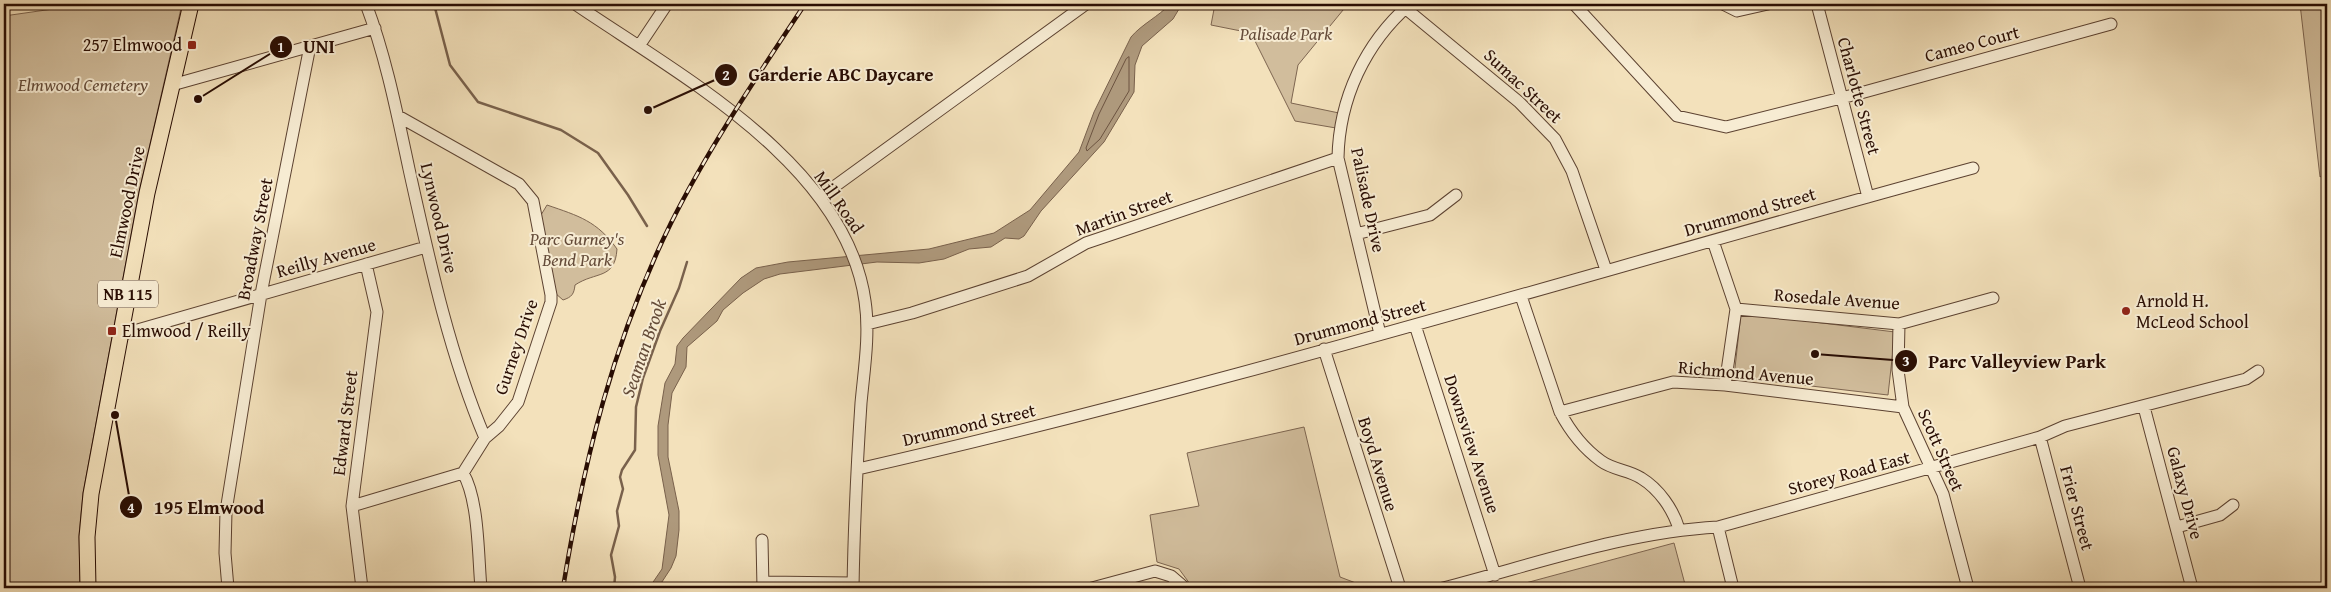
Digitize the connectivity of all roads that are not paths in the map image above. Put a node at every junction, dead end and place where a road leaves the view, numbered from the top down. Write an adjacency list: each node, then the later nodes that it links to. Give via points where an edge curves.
1 (191, 4): 15 (main road, Elmwood Drive / NB 115)
2 (366, 4): 12 (street, Lynwood Drive)
3 (576, 4): 14 (street, Mill Road)
4 (667, 4): 14 (street)
5 (1086, 4): 21 (street)
6 (1574, 4): 16 (street, Cameo Court, via 1676,116 1726,127)
7 (1723, 4): 8 (street, via 1737,11)
8 (1768, 4)
9 (1817, 4): 16 (street, Charlotte Street)
10 (1407, 6): 18 (street, Palisade Drive, via 1384,30 1356,73 1340,120); 27 (street, Sumac Street, via 1519,102 1555,139 1572,171)
11 (2111, 24): 16 (street, Cameo Court)
12 (375, 28): 13 (street); 17 (street, Lynwood Drive)
13 (310, 46): 15 (street); 28 (street, Broadway Street)
14 (639, 46): 21 (street, Mill Road, via 750,125)
15 (172, 85): 36 (main road, Elmwood Drive / NB 115)
16 (1842, 97): 22 (street, Charlotte Street)
17 (398, 116): 25 (street, Lynwood Drive); 44 (street, Gurney Drive, via 519,184 533,201 551,302 518,402)
18 (1338, 158): 23 (street, Palisade Drive); 32 (street, Martin Street, via 1086,243 1028,276)
19 (1973, 168): 22 (street, Drummond Street)
20 (1456, 195): 23 (street, via 1430,215)
21 (820, 197): 32 (street, Mill Road, via 848,243 863,287)
22 (1868, 197): 24 (street, Drummond Street)
23 (1356, 234): 35 (street, Palisade Drive)
24 (1713, 241): 27 (street, Drummond Street); 31 (street)
25 (426, 247): 26 (street, Reilly Avenue); 44 (street, Lynwood Drive, via 468,398)
26 (366, 264): 28 (street, Reilly Avenue); 48 (street, Edward Street, via 377,312)
27 (1606, 270): 29 (street, Drummond Street)
28 (261, 294): 36 (street, Reilly Avenue); 58 (street, Broadway Street, via 226,511)
29 (1521, 296): 34 (street, Drummond Street); 42 (street)
30 (1994, 298): 33 (street, Rosedale Avenue)
31 (1736, 309): 33 (street, Rosedale Avenue); 39 (street)
32 (867, 324): 46 (street, Mill Road)
33 (1898, 324): 40 (street, Scott Street)
34 (1415, 325): 35 (street, Drummond Street); 54 (street, Downsview Avenue)
35 (1380, 334): 37 (street, Drummond Street)
36 (120, 335): 57 (main road, Elmwood Drive / NB 115, via 91,494 87,537)
37 (1324, 349): 46 (street, Drummond Street, via 1081,416); 63 (street, Boyd Avenue)
38 (2258, 371): 41 (street, Storey Road East, via 2246,379)
39 (1725, 385): 40 (street, Richmond Avenue); 42 (street, Richmond Avenue, via 1673,382)
40 (1902, 407): 45 (street, Scott Street)
41 (2144, 407): 43 (street, Storey Road East, via 2065,426); 51 (street, Galaxy Drive)
42 (1560, 412): 52 (street, via 1582,445 1603,463 1641,478 1664,498)
43 (2040, 437): 45 (street, Storey Road East); 67 (street, Frier Street)
44 (486, 438): 47 (street, Gurney Drive)
45 (1930, 468): 50 (street, Storey Road East); 66 (street, Scott Street, via 1944,494)
46 (858, 469): 56 (street, Mill Road)
47 (463, 473): 48 (street); 60 (street, via 470,485)
48 (352, 506): 59 (street, Edward Street)
49 (2233, 506): 51 (street, via 2220,515)
50 (1718, 527): 52 (street, Storey Road East); 65 (street)
51 (2177, 527): 68 (street, Galaxy Drive)
52 (1679, 529): 54 (street, Storey Road East)
53 (762, 540): 55 (street)
54 (1495, 575): 64 (street, Storey Road East)
55 (763, 585): 56 (street)
56 (853, 586)
57 (88, 588)
58 (228, 588)
59 (362, 588)
60 (481, 588)
61 (1092, 588): 62 (street, via 1155,571 1171,576)
62 (1185, 588)
63 (1400, 588)
64 (1443, 588)
65 (1733, 588)
66 (1968, 588)
67 (2080, 588)
68 (2192, 588)

